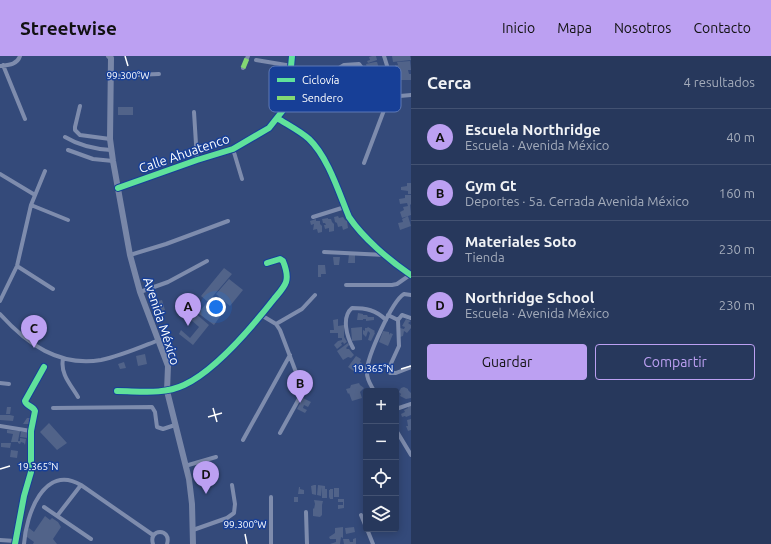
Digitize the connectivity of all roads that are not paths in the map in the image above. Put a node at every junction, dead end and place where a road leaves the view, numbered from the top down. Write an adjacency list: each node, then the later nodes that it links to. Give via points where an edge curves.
1 (20, 56): 7 (street, via 16,62)
2 (248, 56): 12 (street)
3 (292, 56): 8 (street, Calle Ahuatenco)
4 (384, 56): 11 (street)
5 (111, 57): 14 (main road, Avenida México)
6 (256, 60): 8 (street)
7 (2, 66): 22 (street)
8 (292, 66)
9 (342, 66): 10 (street)
10 (360, 66)
11 (387, 66)
12 (243, 68)
13 (159, 74): 14 (street)
14 (111, 76): 24 (main road, Avenida México)
15 (411, 95): 16 (street)
16 (401, 96)
17 (80, 106): 24 (street, via 75,127 77,133)
18 (194, 112): 28 (street)
19 (282, 112): 21 (street, Calle Ahuatenco)
20 (383, 112): 30 (street)
21 (277, 118): 25 (street, Calle Ahuatenco, via 269,128); 37 (street, via 309,139 318,149)
22 (25, 119)
23 (65, 137): 27 (street, via 83,146)
24 (110, 139): 27 (main road, Avenida México)
25 (233, 149): 28 (street, Calle Ahuatenco); 33 (street)
26 (68, 150): 29 (street, via 92,159)
27 (111, 150): 29 (main road, Avenida México)
28 (197, 160): 34 (street, Calle Ahuatenco)
29 (112, 161): 34 (main road, Avenida México)
30 (364, 163)
31 (45, 171): 35 (street)
32 (0, 174): 35 (street)
33 (242, 179)
34 (118, 188): 42 (main road, Avenida México)
35 (34, 195): 36 (street)
36 (31, 205): 39 (street); 46 (street)
37 (345, 207): 38 (street); 43 (street, via 354,224)
38 (313, 218)
39 (68, 220)
40 (228, 221): 42 (street)
41 (324, 252): 43 (street)
42 (130, 255): 50 (main road, Avenida México)
43 (386, 255): 47 (street)
44 (207, 261): 50 (street, via 168,282)
45 (267, 262): 55 (street, via 283,261 287,279)
46 (17, 266): 49 (street); 53 (street)
47 (411, 275): 48 (street, via 392,285)
48 (346, 285)
49 (53, 289)
50 (140, 292): 61 (main road, Avenida México)
51 (315, 295): 60 (street, via 296,314)
52 (411, 295): 56 (street, via 401,295)
53 (0, 301)
54 (0, 314): 64 (street, via 27,340)
55 (261, 315): 60 (street); 71 (street, via 214,364 192,381)
56 (388, 315): 58 (street); 59 (street)
57 (411, 318): 59 (street, via 402,315)
58 (386, 320): 62 (street, via 376,312 352,308 346,317 346,325); 69 (street, via 367,367 368,379)
59 (398, 320): 66 (street, via 399,346 388,370 394,374)
60 (276, 324): 63 (street)
61 (159, 340): 64 (street, via 101,360); 71 (main road, Avenida México, via 168,366)
62 (353, 348)
63 (290, 355): 79 (street, via 302,388 301,395); 81 (street)
64 (63, 359): 72 (street, via 63,373)
65 (44, 367): 78 (street, via 25,401 35,411)
66 (411, 367)
67 (0, 383): 68 (street)
68 (9, 384)
69 (372, 388)
70 (117, 391): 71 (street)
71 (167, 391): 77 (main road, Avenida México)
72 (78, 397)
73 (411, 404): 75 (street)
74 (53, 408): 77 (street, via 152,407 157,428)
75 (399, 408)
76 (0, 426): 78 (street)
77 (175, 426): 84 (main road, Avenida México)
78 (31, 431): 98 (street, via 30,472)
79 (280, 433)
80 (399, 435): 82 (street)
81 (243, 440)
82 (411, 455)
83 (216, 457): 84 (street)
84 (185, 466): 93 (main road, Avenida México, via 192,504)
85 (81, 485): 91 (street); 95 (street); 99 (street, via 67,479 52,482 47,486 33,506 25,530)
86 (232, 485): 93 (street, via 234,513 228,518)
87 (272, 497): 103 (street)
88 (44, 507): 91 (street)
89 (306, 512): 104 (street)
90 (361, 515): 92 (street)
91 (57, 516): 96 (street)
92 (363, 520)
93 (193, 530): 102 (main road, Avenida México)
94 (368, 532): 105 (street)
95 (153, 535): 100 (street); 101 (street, via 156,532 164,533 169,540)
96 (91, 539)
97 (0, 540): 98 (street)
98 (15, 542)
99 (24, 544)
100 (152, 544)
101 (168, 544)
102 (193, 544)
103 (271, 544)
104 (307, 544)
105 (373, 544)

